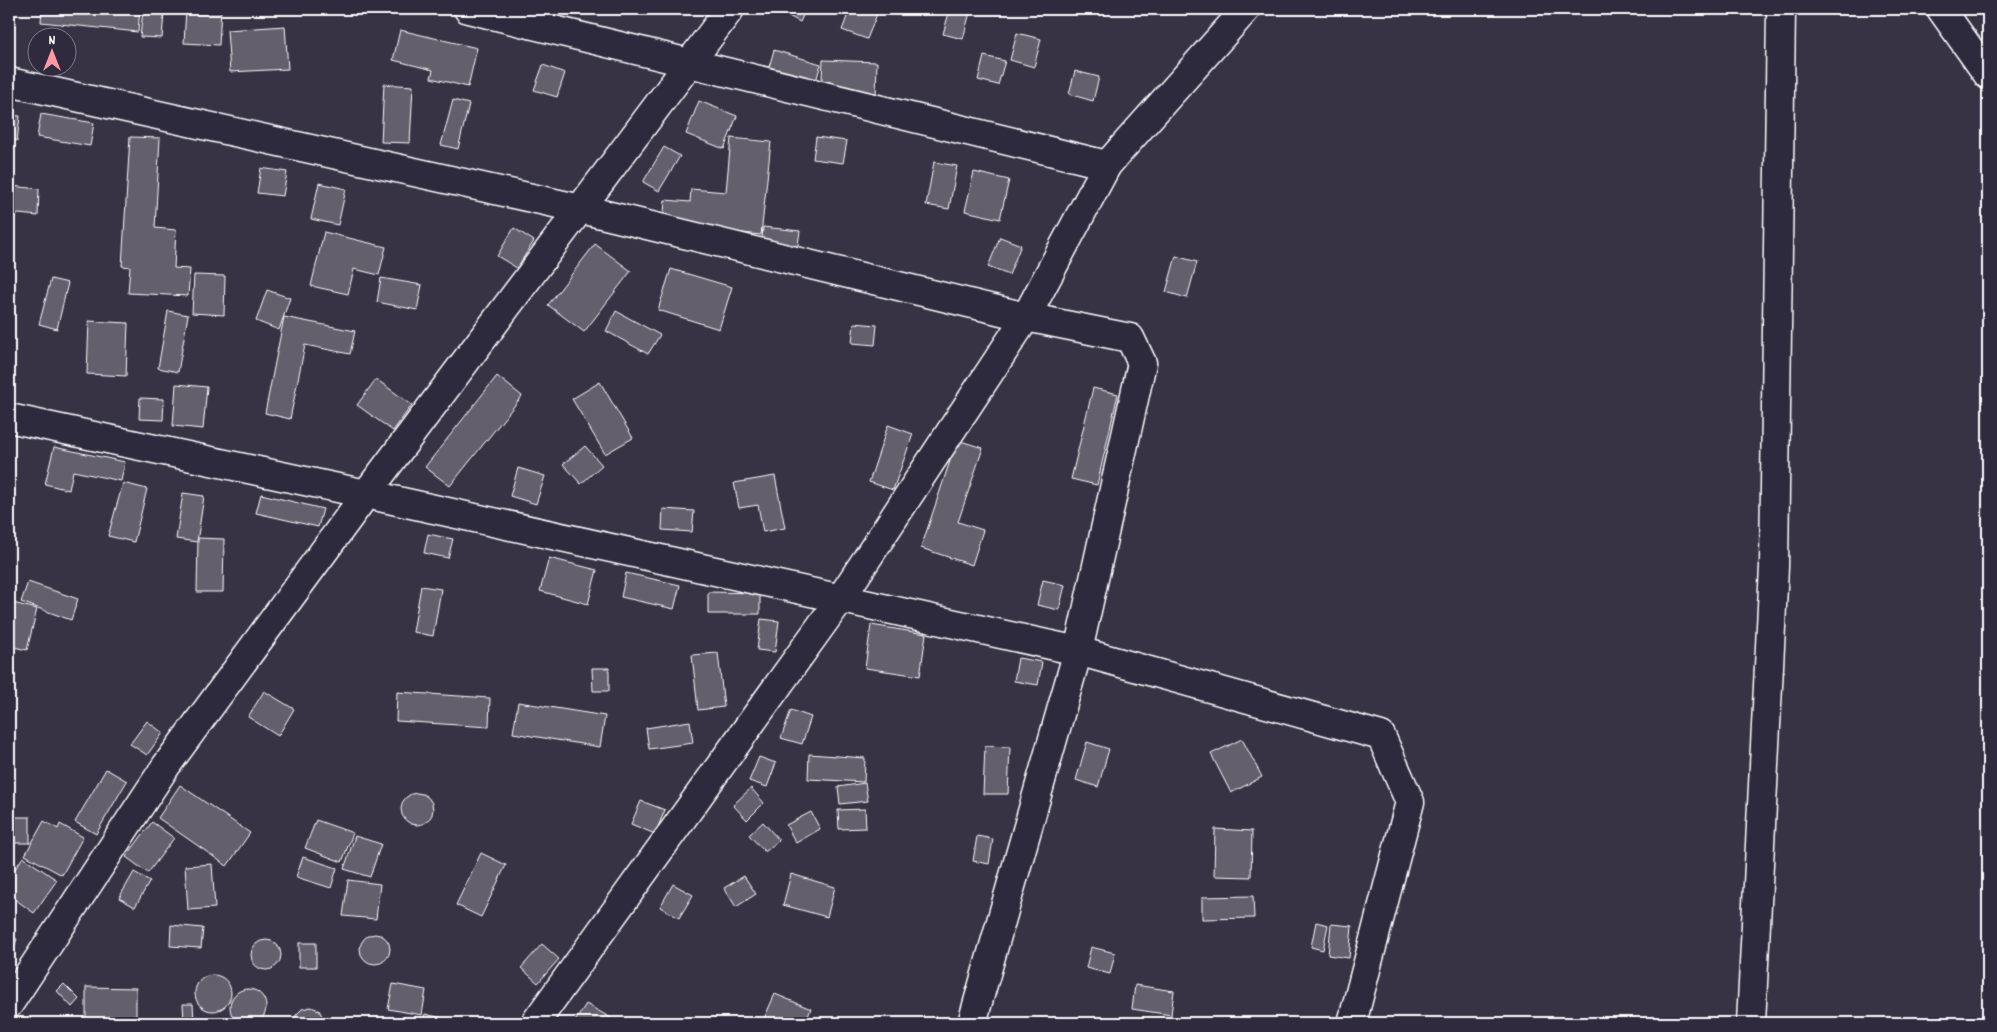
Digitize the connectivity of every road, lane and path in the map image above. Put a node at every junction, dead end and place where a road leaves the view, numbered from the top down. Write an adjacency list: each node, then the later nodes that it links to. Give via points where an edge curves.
1 (468, 9): 6 (street)
2 (730, 9): 6 (street)
3 (1246, 9): 9 (street)
4 (1782, 9): 20 (street, via 1774,567)
5 (1941, 9): 7 (street)
6 (691, 64): 9 (street); 10 (street)
7 (1988, 75)
8 (9, 82): 10 (street)
9 (1107, 165): 11 (street)
10 (581, 209): 11 (street); 13 (street)
11 (1026, 317): 14 (street); 15 (street, via 1130,338 1142,363)
12 (9, 418): 13 (street)
13 (366, 494): 14 (street); 16 (street, via 166,766)
14 (841, 598): 15 (street); 17 (street)
15 (1078, 651): 18 (street); 19 (street, via 1381,736 1410,802)
16 (9, 1004)
17 (535, 1023)
18 (972, 1023)
19 (1352, 1023)
20 (1751, 1023)

